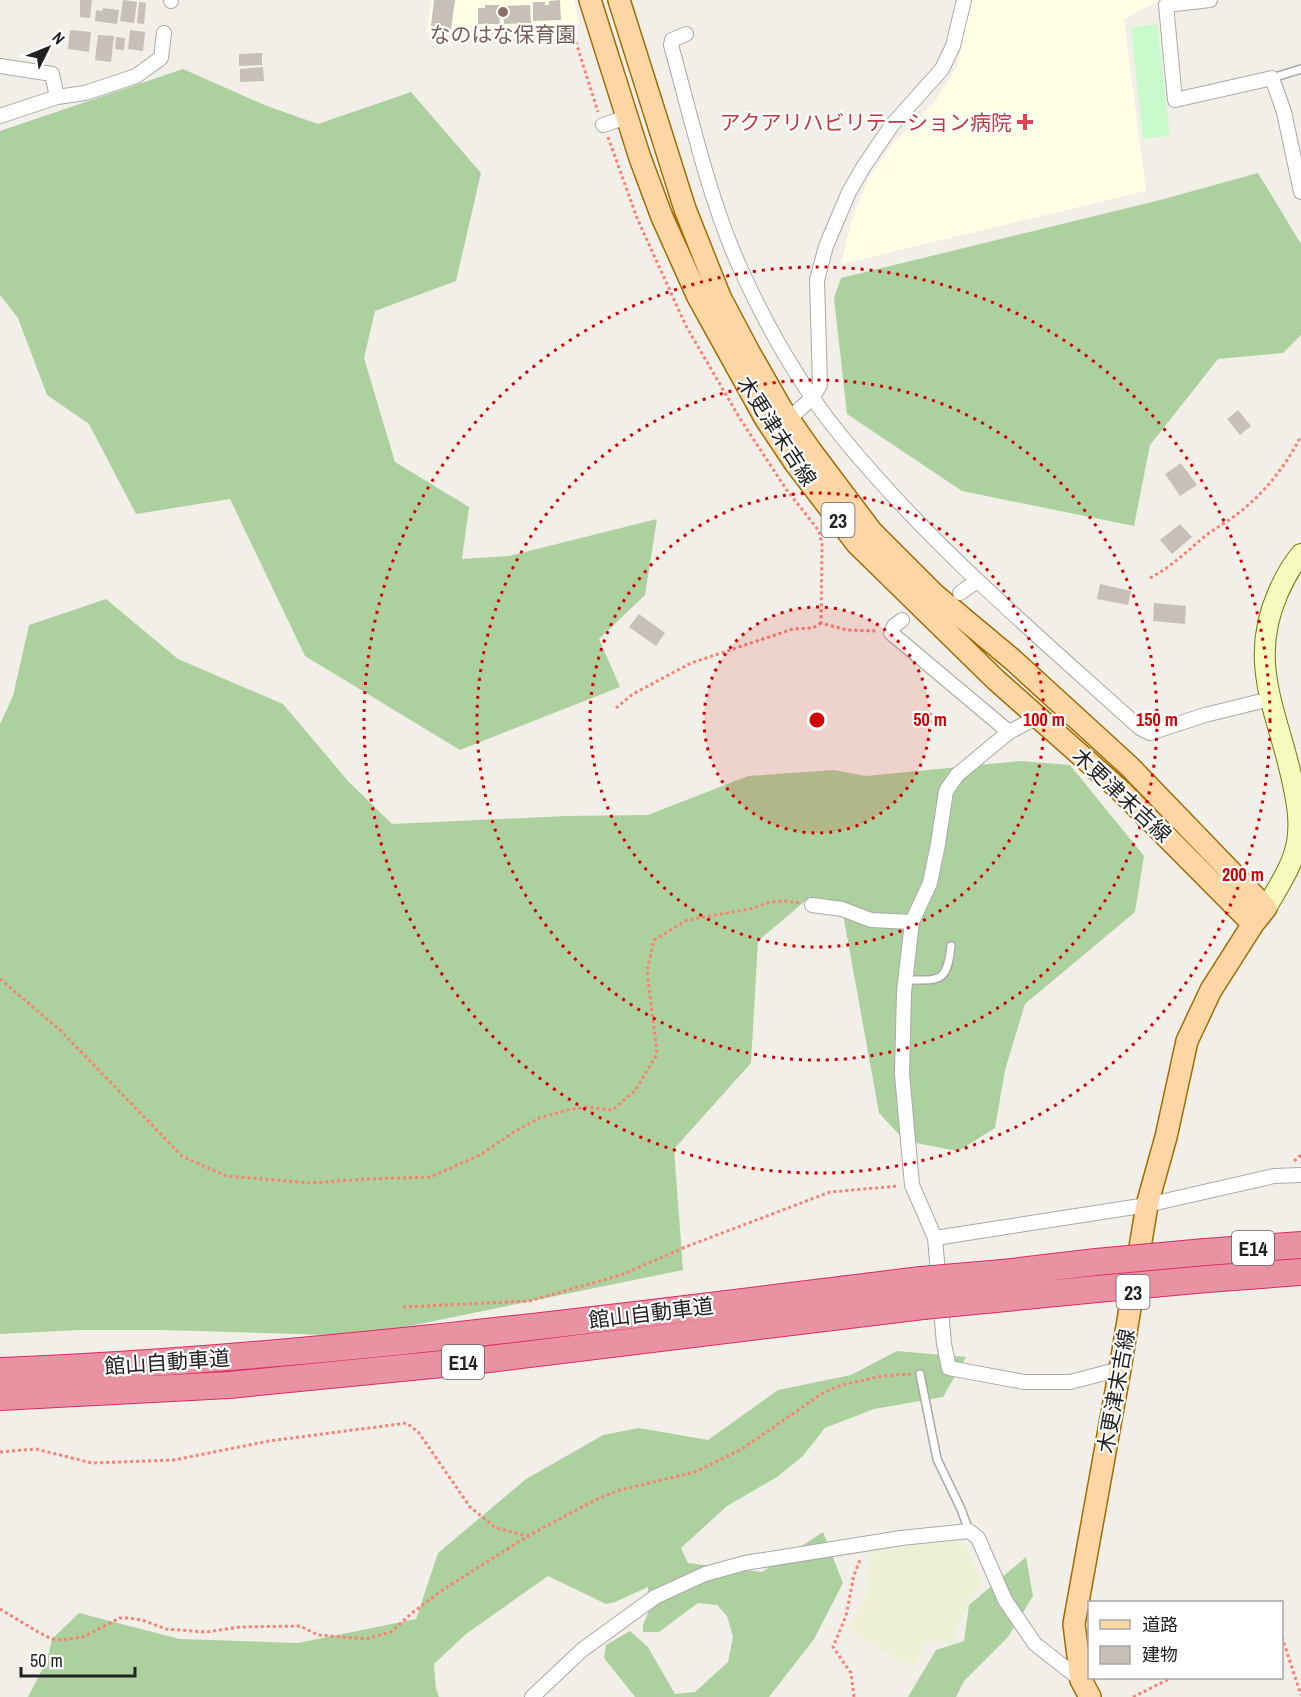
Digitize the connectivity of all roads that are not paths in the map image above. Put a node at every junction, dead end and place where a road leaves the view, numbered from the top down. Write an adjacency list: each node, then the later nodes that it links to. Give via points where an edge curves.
1 (590, 0): 12 (main road, 木更津末吉線 / 23)
2 (619, 0): 16 (main road, 木更津末吉線 / 23, via 686,209 720,297)
3 (964, 0): 15 (street, via 953,46 942,69 892,125 864,166 826,246 817,280 820,385)
4 (1210, 0): 9 (street, via 1166,5 1175,100)
5 (164, 33): 10 (street, via 161,58 136,76 85,93)
6 (686, 34): 15 (street, via 672,40 671,45 719,213 741,271 787,359)
7 (0, 66): 10 (street, via 52,74)
8 (1301, 69): 9 (lane)
9 (1272, 78): 14 (street, via 1284,112)
10 (57, 97): 11 (street)
11 (0, 117)
12 (627, 117): 13 (street); 22 (main road, 木更津末吉線 / 23, via 662,218 698,297 765,418 795,463 857,544)
13 (603, 125)
14 (1301, 192)
15 (813, 397): 16 (street); 18 (street, via 897,501)
16 (789, 419): 25 (main road, 木更津末吉線 / 23, via 872,532 934,594 1129,766)
17 (1301, 554): 21 (street, via 1283,580 1264,633 1263,656)
18 (977, 580): 19 (street); 21 (street, via 1150,733)
19 (960, 593)
20 (902, 621): 23 (street, via 891,633)
21 (1270, 699): 25 (street, via 1299,817 1297,843 1288,869)
22 (1038, 717): 23 (street); 25 (main road, 木更津末吉線 / 23)
23 (1009, 732): 26 (street, via 957,775 946,791 930,883)
24 (812, 905): 26 (street, via 842,909 871,920)
25 (1260, 916): 30 (main road, 木更津末吉線 / 23, via 1211,990 1187,1041)
26 (912, 922): 28 (street)
27 (951, 946): 28 (lane, via 949,968 944,974)
28 (906, 980): 31 (street, via 903,1074 912,1185)
29 (1301, 1175): 30 (street, via 1274,1176)
30 (1147, 1205): 31 (street); 35 (main road, 木更津末吉線 / 23)
31 (935, 1238): 35 (street, via 949,1368 1024,1382 1070,1382)
32 (1301, 1245): 34 (highway, 館山自動車道 / E14, bridge, via 1096,1262)
33 (1301, 1272): 34 (highway, 館山自動車道 / E14, bridge, via 1096,1289)
34 (1004, 1285): 36 (highway, 館山自動車道 / E14, bridge, via 921,1280 382,1343 103,1367); 38 (highway, 館山自動車道 / E14, bridge, via 923,1306 473,1361 229,1385)
35 (1120, 1369): 40 (main road, 木更津末吉線 / 23, via 1074,1624)
36 (0, 1371)
37 (920, 1374): 39 (lane, via 937,1459)
38 (0, 1397)
39 (969, 1531): 40 (street, via 978,1538 1005,1600 1035,1644); 41 (street, via 745,1563 705,1574 655,1597 582,1650)
40 (1085, 1689)
41 (532, 1697)

